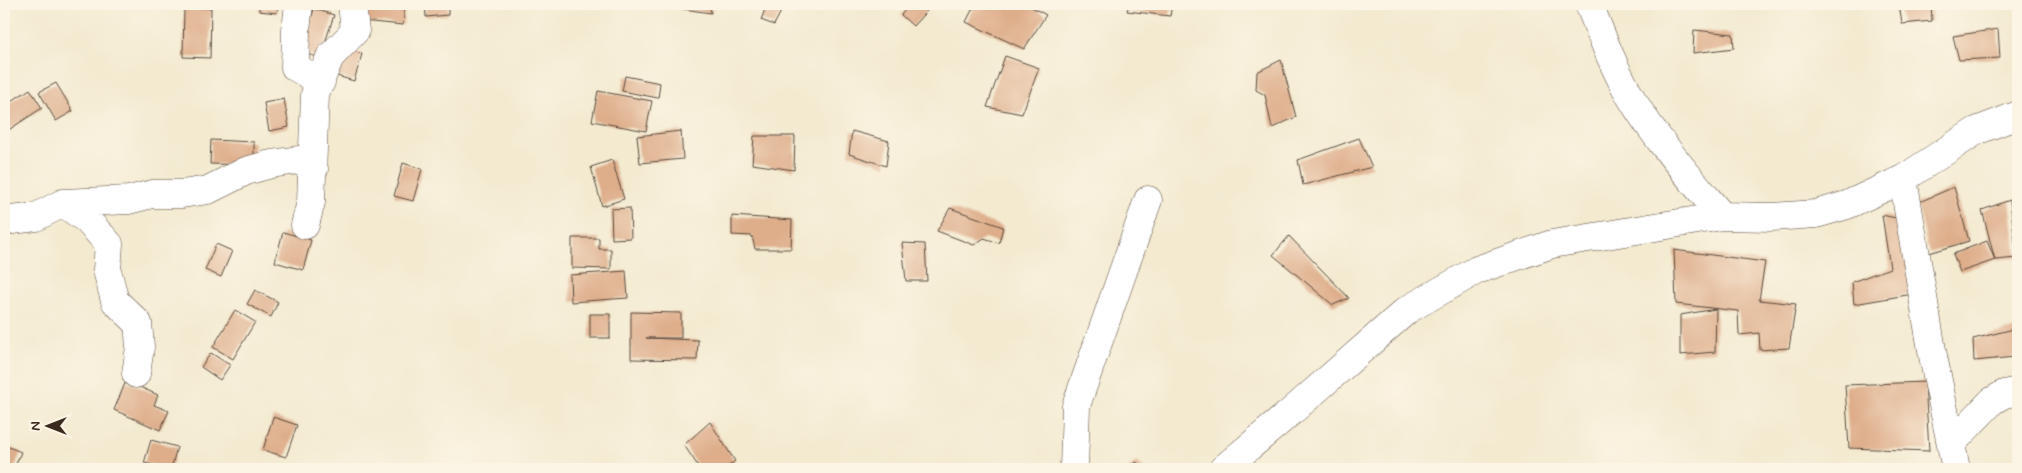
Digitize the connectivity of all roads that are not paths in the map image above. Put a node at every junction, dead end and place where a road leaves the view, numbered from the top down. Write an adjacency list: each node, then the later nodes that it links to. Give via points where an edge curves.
1 (299, 4): 4 (street, via 295,67)
2 (352, 4): 4 (street, via 355,31 330,57)
3 (1589, 4): 10 (street, via 1632,100 1670,155)
4 (321, 82): 6 (street, via 315,102)
5 (2018, 115): 7 (street, via 1976,131)
6 (314, 169): 9 (street, via 298,160 246,171 208,190 152,194 130,200); 12 (street)
7 (1903, 179): 10 (street, via 1847,205 1816,214); 15 (street)
8 (1148, 200): 16 (street, via 1076,406)
9 (63, 203): 11 (street, via 36,217); 13 (street, via 87,220 109,244 107,270 115,302 138,323 140,346)
10 (1722, 216): 17 (street, via 1552,244 1477,270 1406,310)
11 (4, 221)
12 (305, 225)
13 (136, 374)
14 (2018, 391): 15 (street, via 2004,394 1992,402)
15 (1953, 457)
16 (1074, 469)
17 (1223, 469)

